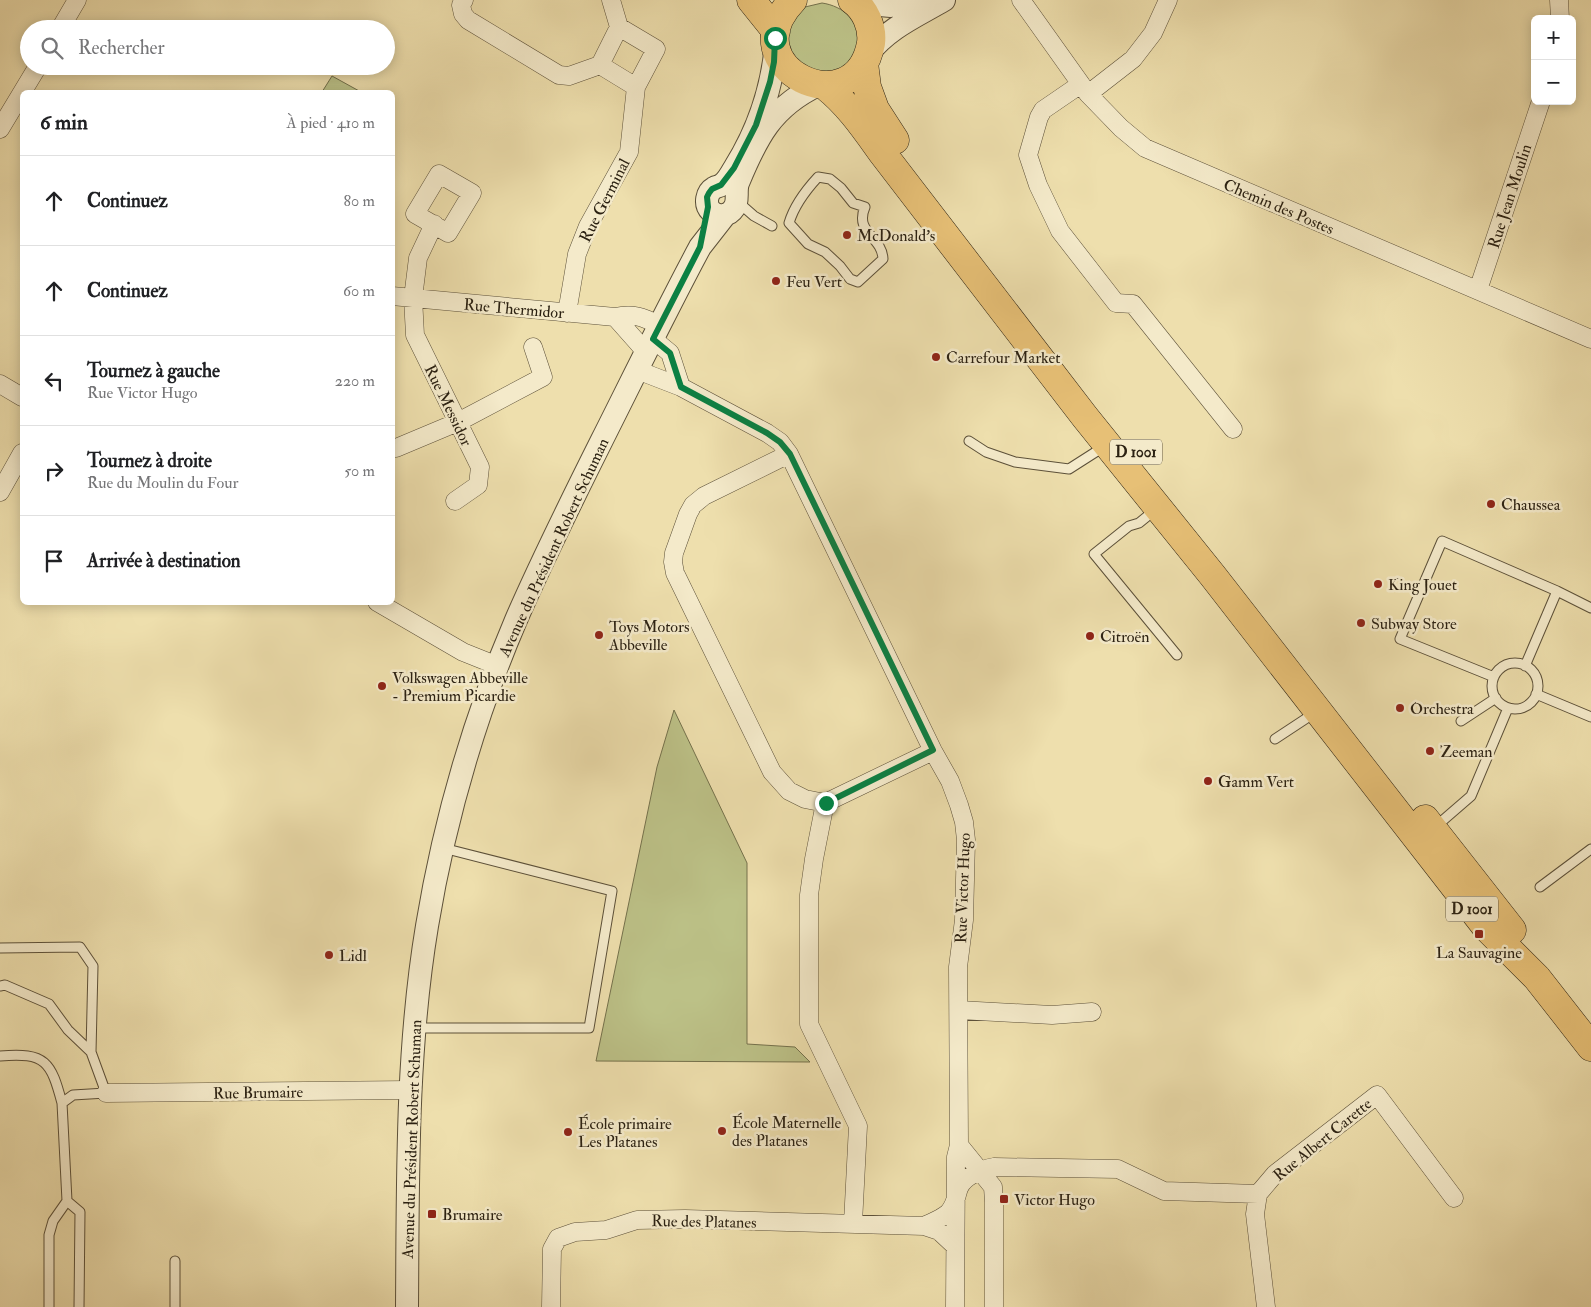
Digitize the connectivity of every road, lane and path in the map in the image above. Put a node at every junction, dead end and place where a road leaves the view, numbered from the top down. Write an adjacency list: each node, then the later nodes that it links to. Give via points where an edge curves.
1 (77, 0): 13 (street)
2 (464, 0): 17 (street, via 461,5 468,20 559,75 569,76)
3 (610, 0): 14 (street)
4 (750, 0): 15 (main road)
5 (794, 0): 15 (main road, via 779,19)
6 (911, 0): 11 (street, via 891,6)
7 (944, 0): 16 (street, via 900,25 876,44)
8 (1022, 0): 21 (street, Chemin des Postes)
9 (1168, 0): 21 (street, via 1153,33 1133,59)
10 (1559, 0): 12 (street)
11 (854, 2): 16 (main road, via 865,14 870,27 871,41)
12 (1560, 15)
13 (65, 20)
14 (619, 27): 17 (street); 20 (street, Rue Germinal, via 656,49)
15 (776, 38): 19 (main road, via 779,57 786,67 806,82); 26 (street, via 763,107 740,158)
16 (866, 58): 19 (main road, via 848,79); 70 (main road, D 1001, via 867,87 875,109 897,143 1277,634 1374,753)
17 (600, 65): 20 (street)
18 (33, 75): 22 (street)
19 (821, 85): 26 (street, Avenue du Président Robert Schuman, via 799,94 761,134); 45 (main road, D 1001, via 837,95 856,115)
20 (636, 87): 34 (street, Rue Germinal, via 629,152 588,226 577,254)
21 (1085, 89): 31 (street, Chemin des Postes, via 1144,148); 43 (street, via 1043,110 1039,117 1028,155 1038,185 1060,231 1116,303 1134,304)
22 (24, 90)
23 (20, 96): 25 (street)
24 (1540, 105): 31 (street, Rue Jean Moulin)
25 (0, 129)
26 (726, 203): 28 (lane); 28 (lane); 38 (street, Avenue du Président Robert Schuman)
27 (865, 207): 27 (lane, via 853,203 830,179 818,177 798,202 789,223 808,244 825,252 850,279 858,282 883,259 882,250 862,224 861,215)
28 (754, 216): 30 (lane)
29 (434, 224): 33 (street, via 418,258)
30 (772, 226)
31 (1478, 290): 36 (street, Chemin des Postes)
32 (395, 296): 33 (street, Rue Thermidor)
33 (413, 298): 34 (street, Rue Thermidor); 42 (street, Rue Messidor, via 414,335)
34 (567, 313): 35 (street, Rue Thermidor)
35 (615, 317): 38 (street); 38 (street, Rue Thermidor, via 628,314 646,318)
36 (1591, 339)
37 (533, 347): 42 (street, via 543,377)
38 (649, 347): 40 (street, Rue Victor Hugo); 40 (street, via 670,353); 56 (street, Avenue du Président Robert Schuman, via 563,517)
39 (0, 384): 41 (street)
40 (681, 387): 47 (street, Rue Victor Hugo, via 767,433)
41 (20, 396)
42 (458, 422): 46 (street); 50 (street, Rue Messidor, via 480,467 478,484)
43 (1232, 429)
44 (969, 441): 45 (lane, via 986,452 1015,462 1069,469)
45 (1107, 444): 51 (main road, D 1001)
46 (395, 448)
47 (790, 454): 66 (street, Rue Victor Hugo); 69 (street, via 704,496 693,505 673,562 675,573 772,772 789,791 805,799)
48 (20, 457): 49 (street)
49 (0, 492)
50 (454, 502)
51 (1158, 508): 55 (lane, via 1094,554); 62 (main road, D 1001)
52 (1558, 591): 54 (lane); 57 (lane); 58 (lane, via 1442,540 1400,639)
53 (382, 605): 56 (street, via 464,652)
54 (1591, 608)
55 (1177, 656)
56 (498, 666): 71 (street, Avenue du Président Robert Schuman, via 476,728)
57 (1525, 666): 58 (lane, via 1504,666); 59 (lane, via 1535,675)
58 (1494, 677): 60 (lane)
59 (1536, 694): 61 (lane, via 1522,708); 63 (lane)
60 (1496, 698): 61 (lane); 64 (lane)
61 (1508, 708): 70 (lane, via 1471,796)
62 (1319, 711): 65 (lane); 67 (main road, D 1001)
63 (1591, 718)
64 (1461, 721)
65 (1275, 739)
66 (933, 750): 69 (street); 76 (street, Rue Victor Hugo, via 950,781 964,822 966,840)
67 (1360, 764): 68 (lane, via 1377,774); 70 (main road, D 1001)
68 (1394, 794)
69 (826, 803): 91 (street, via 809,894 809,1024 858,1126)
70 (1421, 828): 79 (main road, D 1001, via 1486,927 1538,978)
71 (443, 848): 78 (street, Avenue du Président Robert Schuman, via 427,928); 78 (lane, via 612,890 611,900 589,1028)
72 (1591, 849): 73 (lane)
73 (1540, 887)
74 (0, 948): 80 (lane, via 80,947 94,966)
75 (0, 986): 80 (lane, via 5,985 49,1004 68,1030)
76 (958, 1010): 77 (street, via 1052,1016); 85 (street, Rue Victor Hugo)
77 (1092, 1012)
78 (414, 1028): 82 (street, Avenue du Président Robert Schuman)
79 (1591, 1047)
80 (91, 1052): 83 (lane)
81 (0, 1056): 84 (lane, via 20,1054 44,1060 54,1075)
82 (410, 1090): 83 (street, Rue Brumaire); 98 (street, Avenue du Président Robert Schuman)
83 (106, 1093): 84 (lane, via 73,1095)
84 (62, 1103): 90 (lane)
85 (958, 1145): 86 (street); 89 (street, Rue Victor Hugo)
86 (982, 1179): 87 (street, Rue Victor Hugo, via 1001,1174 1008,1168 1118,1169 1164,1191); 89 (street, Rue Victor Hugo, via 963,1182); 101 (street, via 994,1202)
87 (1258, 1194): 88 (street, Rue Albert Carette, via 1275,1174 1377,1095); 102 (street, via 1255,1214)
88 (1454, 1198)
89 (957, 1199): 92 (street, via 949,1212); 93 (street, Rue Victor Hugo)
90 (67, 1201): 95 (lane, via 54,1221 50,1235); 96 (lane, via 80,1212)
91 (852, 1224): 92 (street, Rue des Platanes); 99 (street, Rue des Platanes, via 636,1220 606,1230 575,1232 558,1238 552,1249)
92 (924, 1226): 93 (street, Rue des Platanes, via 939,1231)
93 (955, 1246): 100 (street, Rue Victor Hugo)
94 (176, 1261): 97 (lane)
95 (49, 1307)
96 (79, 1307)
97 (175, 1307)
98 (407, 1307)
99 (552, 1307)
100 (956, 1307)
101 (994, 1307)
102 (1266, 1307)

